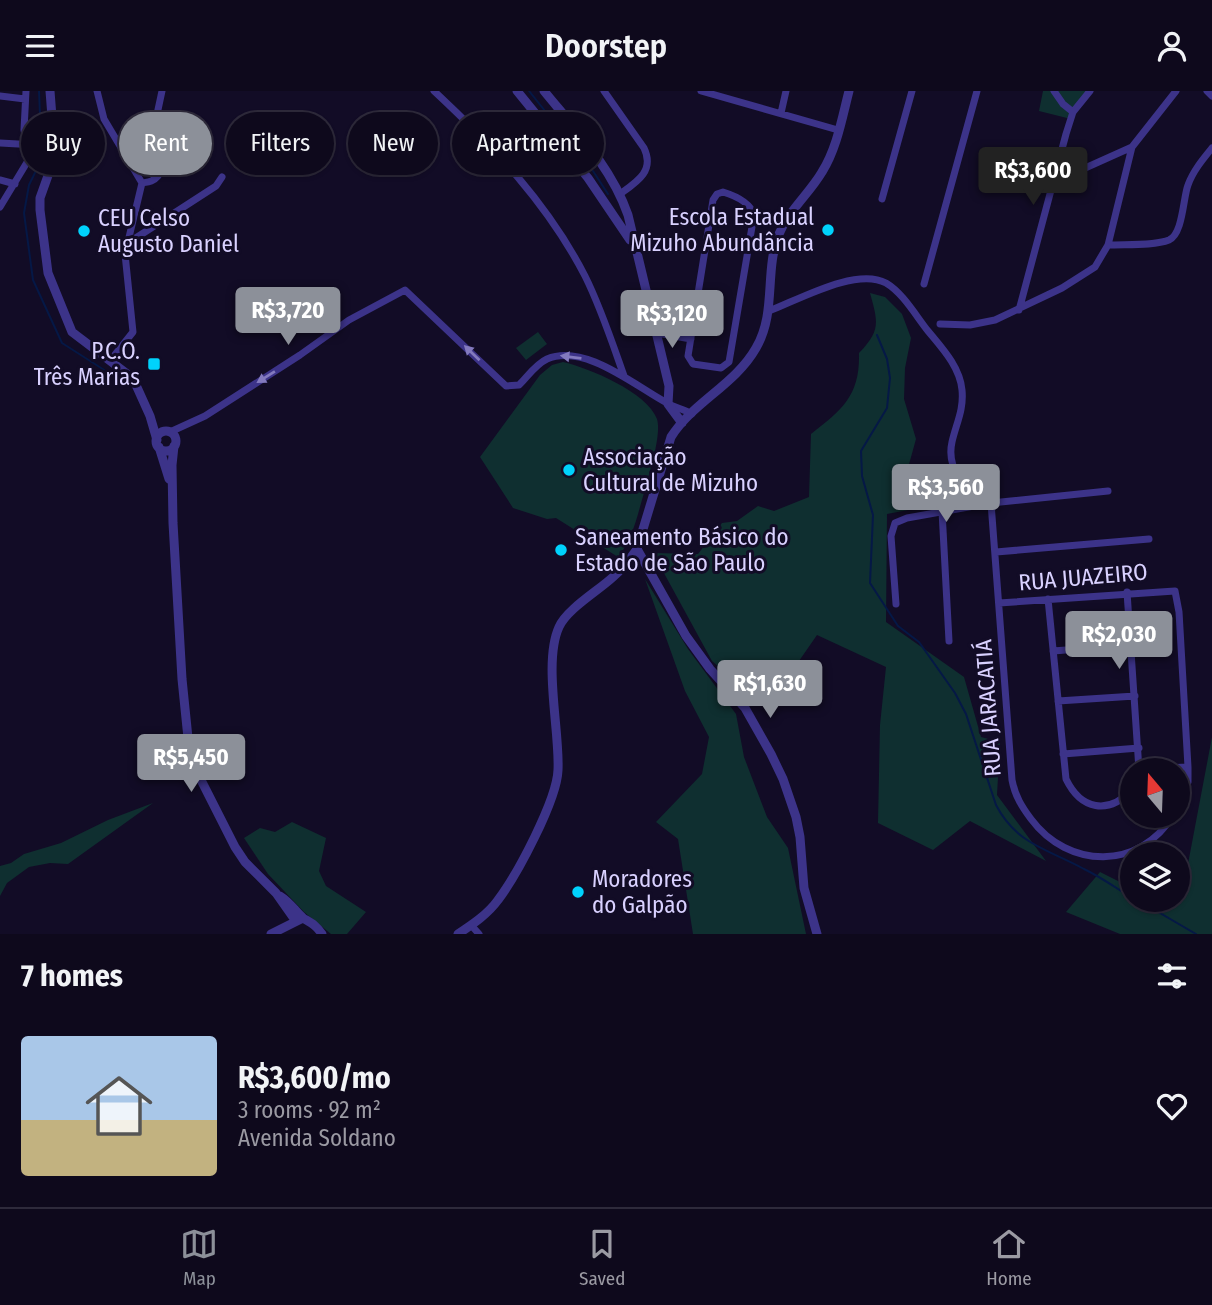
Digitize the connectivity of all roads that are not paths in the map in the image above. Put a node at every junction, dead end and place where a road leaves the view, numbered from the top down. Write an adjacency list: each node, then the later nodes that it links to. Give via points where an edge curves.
1 (50, 91): 21 (street)
2 (97, 91): 27 (street, via 104,119)
3 (162, 91): 22 (street)
4 (434, 91): 56 (street, via 506,162 558,232 585,276)
5 (517, 91): 41 (street)
6 (544, 91): 40 (street)
7 (604, 91): 40 (street, via 648,157 644,175)
8 (701, 91): 17 (street)
9 (786, 91): 23 (street)
10 (849, 91): 25 (street)
11 (912, 91): 42 (street)
12 (976, 91): 49 (street)
13 (1054, 91): 24 (street)
14 (1090, 91): 24 (street)
15 (1176, 91): 29 (street)
16 (1208, 91): 20 (street)
17 (725, 94): 23 (street)
18 (25, 95): 19 (street)
19 (0, 96)
20 (1212, 96)
21 (52, 112)
22 (158, 112)
23 (781, 113): 25 (street)
24 (1073, 113): 37 (street)
25 (838, 130): 51 (street, via 821,174 778,235)
26 (0, 143): 28 (street)
27 (119, 143)
28 (21, 145)
29 (1132, 147): 37 (street); 47 (street)
30 (1212, 148): 47 (street, via 1193,173 1175,235 1162,242)
31 (21, 174): 39 (street)
32 (50, 175): 55 (street, via 40,204 48,273 72,332)
33 (138, 175): 38 (street)
34 (158, 175): 38 (street)
35 (222, 177): 45 (street, via 216,186)
36 (0, 180): 39 (street)
37 (1054, 182): 50 (street)
38 (142, 183): 44 (street)
39 (15, 184): 43 (street)
40 (620, 194): 41 (street, via 611,202); 48 (street)
41 (603, 199): 48 (street)
42 (883, 199)
43 (0, 207)
44 (130, 231): 45 (street); 46 (street)
45 (146, 231): 46 (street)
46 (127, 243): 55 (street, via 124,260 134,330)
47 (1108, 245): 50 (street, via 1086,274)
48 (633, 246): 53 (street)
49 (924, 284)
50 (1018, 310): 52 (street, via 983,323)
51 (769, 311): 58 (street, via 764,334 748,361); 66 (street, via 852,280 873,279 892,288 957,372 963,402 951,455 962,482 973,496)
52 (940, 324)
53 (657, 333): 54 (street); 57 (street, via 669,386)
54 (691, 339): 54 (street, via 715,195 723,192 749,205 754,215 728,364 721,368 691,362)
55 (110, 361): 59 (street, via 136,385)
56 (624, 376): 57 (street); 61 (street, one-way to 61, via 580,357 560,355 541,362 515,387 506,386 405,290 349,320 205,416)
57 (668, 404): 58 (street); 60 (street)
58 (692, 414): 60 (street)
59 (152, 421): 61 (street); 62 (street)
60 (682, 423): 69 (street, via 667,447)
61 (167, 431): 62 (street, via 160,433); 63 (street, via 175,437)
62 (158, 443): 63 (street, via 165,450); 64 (street)
63 (174, 446): 64 (street)
64 (172, 490): 86 (street, via 188,738 200,778 235,846)
65 (1108, 491): 66 (street)
66 (988, 503): 67 (street); 70 (street, RUA JARACATIÁ)
67 (942, 511): 74 (street, via 900,520 891,529); 75 (street)
68 (1149, 539): 70 (street)
69 (637, 549): 87 (street, via 615,576 559,626 553,668 556,784 509,885); 92 (street, via 686,636 745,708 783,779 796,817 804,888)
70 (996, 552): 73 (street, RUA JARACATIÁ)
71 (1127, 592): 72 (street, RUA JUAZEIRO); 76 (street); 83 (street, RUA JUAZEIRO, via 1173,591 1179,613)
72 (1048, 599): 73 (street, RUA JUAZEIRO); 77 (street)
73 (999, 603): 85 (street, RUA JARACATIÁ, via 1014,789 1038,828 1047,839 1076,855 1110,856 1144,846)
74 (896, 604)
75 (949, 641)
76 (1131, 645): 77 (street); 78 (street)
77 (1053, 652): 79 (street)
78 (1135, 696): 79 (street); 80 (street)
79 (1058, 701): 81 (street)
80 (1139, 748): 81 (street); 82 (street)
81 (1063, 754): 84 (street, via 1070,787 1087,803 1106,806)
82 (1139, 758)
83 (1187, 758)
84 (1120, 801)
85 (1163, 828)
86 (299, 919): 88 (street); 89 (street, via 313,923)
87 (471, 925): 90 (street); 91 (street)
88 (271, 934)
89 (322, 934)
90 (458, 934)
91 (479, 934)
92 (817, 934)

